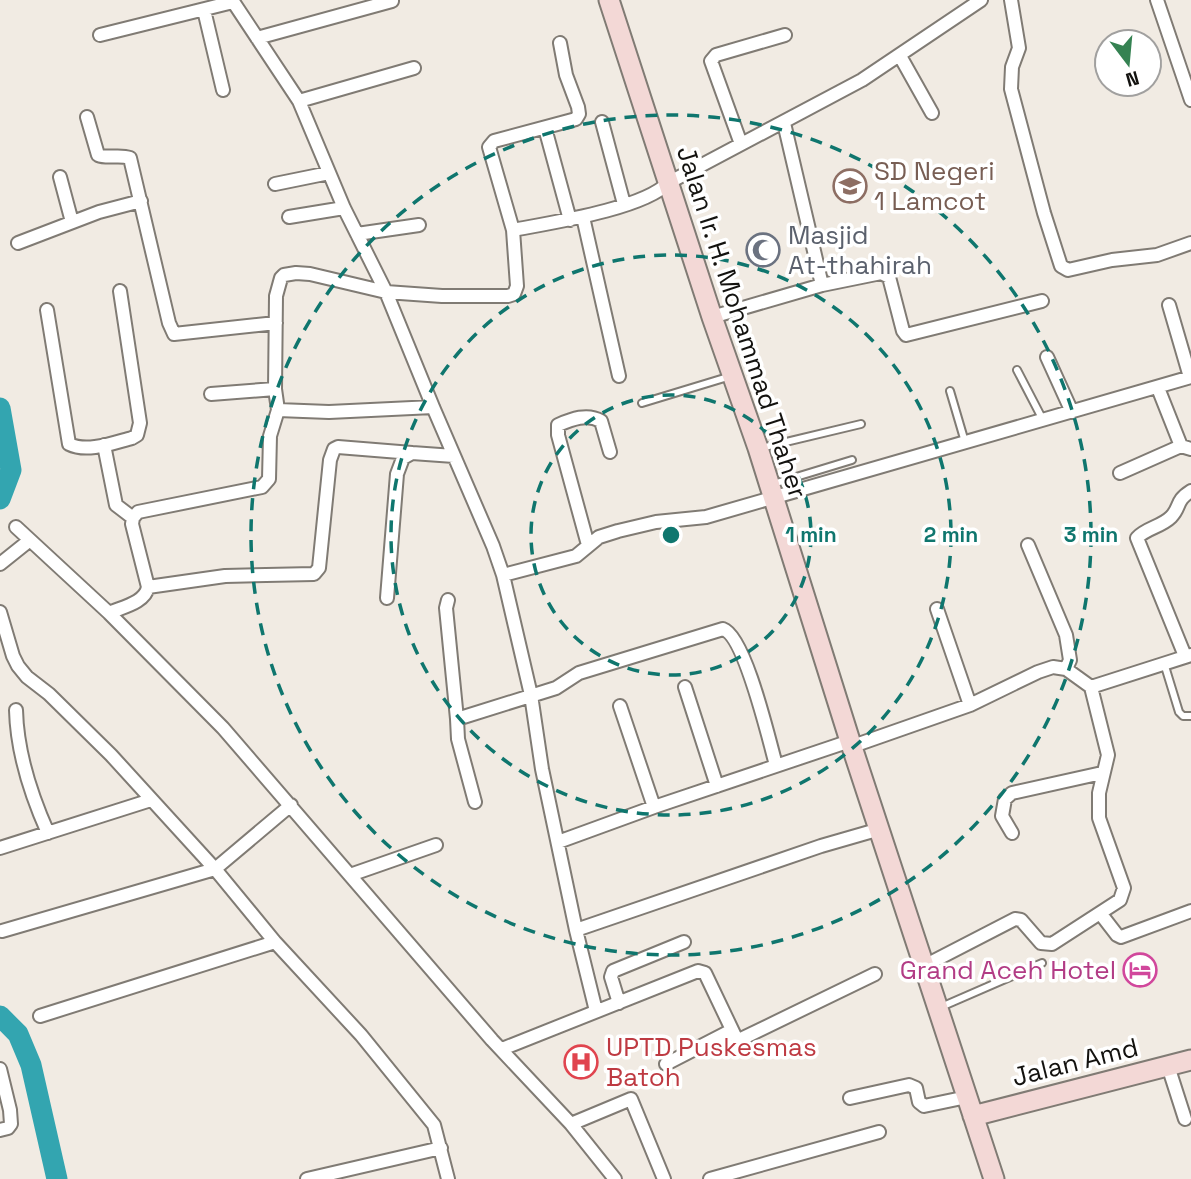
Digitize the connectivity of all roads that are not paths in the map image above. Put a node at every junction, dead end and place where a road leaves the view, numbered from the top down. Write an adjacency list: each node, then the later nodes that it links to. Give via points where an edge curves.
1 (609, 0): 25 (main road, Jalan Ir. H. Mohammad Thaher)
2 (980, 0): 12 (street)
3 (1011, 0): 37 (street, via 1019,48 1011,89 1061,266 1068,270 1157,255)
4 (1157, 0): 15 (street)
5 (233, 1): 7 (street); 10 (street)
6 (392, 1): 10 (street)
7 (204, 9): 8 (street); 14 (street)
8 (100, 35)
9 (785, 35): 22 (street, via 712,59)
10 (257, 38): 16 (street)
11 (560, 43): 21 (street, via 579,114 570,122)
12 (900, 56): 17 (street); 20 (street)
13 (414, 68): 16 (street)
14 (223, 90)
15 (1191, 100)
16 (299, 101): 23 (street)
17 (932, 113)
18 (88, 117): 27 (street, via 98,155 130,158)
19 (602, 122): 28 (street)
20 (784, 123): 22 (street); 38 (street)
21 (545, 128): 31 (street); 34 (street, via 503,138 489,147)
22 (741, 144): 25 (street)
23 (329, 173): 26 (street); 29 (street)
24 (60, 177): 32 (street)
25 (668, 183): 28 (street); 44 (main road, Jalan Ir. H. Mohammad Thaher)
26 (275, 184)
27 (141, 201): 32 (street); 45 (street, via 174,334)
28 (624, 204): 31 (street)
29 (344, 208): 30 (street); 35 (street)
30 (289, 217)
31 (576, 218): 34 (street); 48 (street)
32 (72, 222): 36 (street)
33 (419, 225): 35 (street)
34 (513, 230): 40 (street, via 514,294)
35 (357, 234): 40 (street)
36 (18, 243)
37 (1191, 243)
38 (822, 285): 41 (street, via 885,274 906,335); 44 (street)
39 (120, 291): 62 (street, via 140,429 132,438)
40 (386, 292): 45 (street, via 310,274 284,275 276,296); 56 (street)
41 (1042, 300)
42 (1169, 305): 50 (street)
43 (47, 310): 62 (street, via 69,444)
44 (712, 317): 49 (main road, Jalan Ir. H. Mohammad Thaher)
45 (276, 323): 52 (street)
46 (1047, 357): 58 (street)
47 (1017, 370): 59 (lane)
48 (619, 376)
49 (733, 376): 55 (lane); 63 (main road, Jalan Ir. H. Mohammad Thaher)
50 (1191, 377): 51 (street)
51 (1158, 388): 58 (street); 64 (street)
52 (275, 389): 54 (street); 57 (street)
53 (950, 391): 61 (lane)
54 (211, 394)
55 (642, 403)
56 (433, 407): 57 (street); 67 (street)
57 (278, 410): 72 (street, via 270,436 266,485 144,510)
58 (1072, 412): 59 (street)
59 (1043, 420): 61 (street)
60 (861, 424): 63 (lane)
61 (965, 442): 70 (street)
62 (104, 445): 72 (street, via 116,505)
63 (758, 448): 70 (main road, Jalan Ir. H. Mohammad Thaher)
64 (1186, 448): 69 (street)
65 (610, 452): 75 (street, via 601,421 593,416 558,425)
66 (412, 453): 67 (street); 79 (street, via 334,449 314,574 225,576); 80 (street, via 403,458 397,474)
67 (454, 456): 78 (street)
68 (852, 460): 70 (lane)
69 (1120, 473)
70 (770, 491): 75 (street, via 706,517 656,522 599,537); 96 (main road, Jalan Ir. H. Mohammad Thaher)
71 (1191, 491): 85 (street, via 1180,499 1172,517 1137,538)
72 (133, 517): 79 (street)
73 (16, 527): 74 (street)
74 (30, 541): 77 (street); 84 (street)
75 (587, 545): 78 (street, via 576,556)
76 (1028, 545): 87 (street, via 1066,635 1070,660)
77 (0, 564)
78 (503, 575): 90 (street)
79 (148, 587): 84 (street, via 144,597)
80 (387, 598)
81 (448, 600): 95 (street)
82 (937, 609): 91 (street)
83 (0, 612): 100 (street, via 18,666)
84 (109, 613): 102 (street, via 223,728)
85 (1188, 656): 86 (street)
86 (1164, 663): 89 (street); 94 (lane, via 1179,712)
87 (1066, 669): 89 (street); 91 (street, via 1038,672)
88 (685, 687): 99 (street)
89 (1091, 687): 98 (street, via 1107,748)
90 (531, 695): 95 (street); 97 (street, via 556,688 579,673 727,630 750,673); 107 (street)
91 (970, 705): 96 (street)
92 (620, 706): 103 (street)
93 (16, 710): 105 (street, via 16,733 34,802)
94 (1191, 716)
95 (457, 719): 101 (street)
96 (851, 744): 97 (street); 104 (main road, Jalan Ir. H. Mohammad Thaher)
97 (776, 765): 99 (street)
98 (1102, 773): 106 (street, via 1012,793 1005,799 1002,816); 113 (street, via 1099,818 1124,888 1120,900)
99 (717, 786): 103 (street)
100 (151, 800): 105 (street); 110 (street)
101 (475, 802)
102 (291, 805): 110 (street); 111 (street)
103 (654, 807): 107 (street)
104 (880, 829): 114 (street); 119 (main road, Jalan Ir. H. Mohammad Thaher)
105 (48, 833): 109 (street)
106 (1012, 833)
107 (558, 842): 114 (street)
108 (436, 845): 111 (street)
109 (0, 848)
110 (215, 869): 115 (street); 116 (street)
111 (350, 875): 126 (street)
112 (1191, 911): 113 (street, via 1121,937)
113 (1100, 913): 119 (street, via 1047,945 1015,919)
114 (576, 930): 123 (street)
115 (2, 931)
116 (275, 942): 124 (street); 137 (street, via 361,1035 434,1125)
117 (684, 942): 121 (street, via 613,971)
118 (1042, 963): 122 (lane)
119 (924, 966): 122 (main road, Jalan Ir. H. Mohammad Thaher)
120 (875, 974): 125 (street, via 744,1039 739,1040)
121 (619, 1003): 123 (street); 125 (street, via 702,971)
122 (938, 1008): 132 (main road, Jalan Ir. H. Mohammad Thaher)
123 (596, 1011): 126 (street)
124 (40, 1016)
125 (732, 1030): 128 (street)
126 (502, 1049): 134 (street)
127 (1191, 1060): 129 (main road, Jalan Amd)
128 (666, 1064)
129 (1168, 1066): 132 (main road, Jalan Amd); 133 (street)
130 (0, 1069): 135 (street, via 11,1124)
131 (850, 1098): 132 (street, via 909,1085 923,1106)
132 (970, 1107): 143 (main road, Jalan Ir. H. Mohammad Thaher)
133 (1185, 1119)
134 (571, 1124): 140 (street); 141 (street, via 631,1099)
135 (0, 1130)
136 (879, 1132): 142 (street)
137 (441, 1148): 138 (street); 139 (street)
138 (307, 1179)
139 (448, 1179)
140 (615, 1179)
141 (664, 1179)
142 (710, 1179)
143 (994, 1179)

